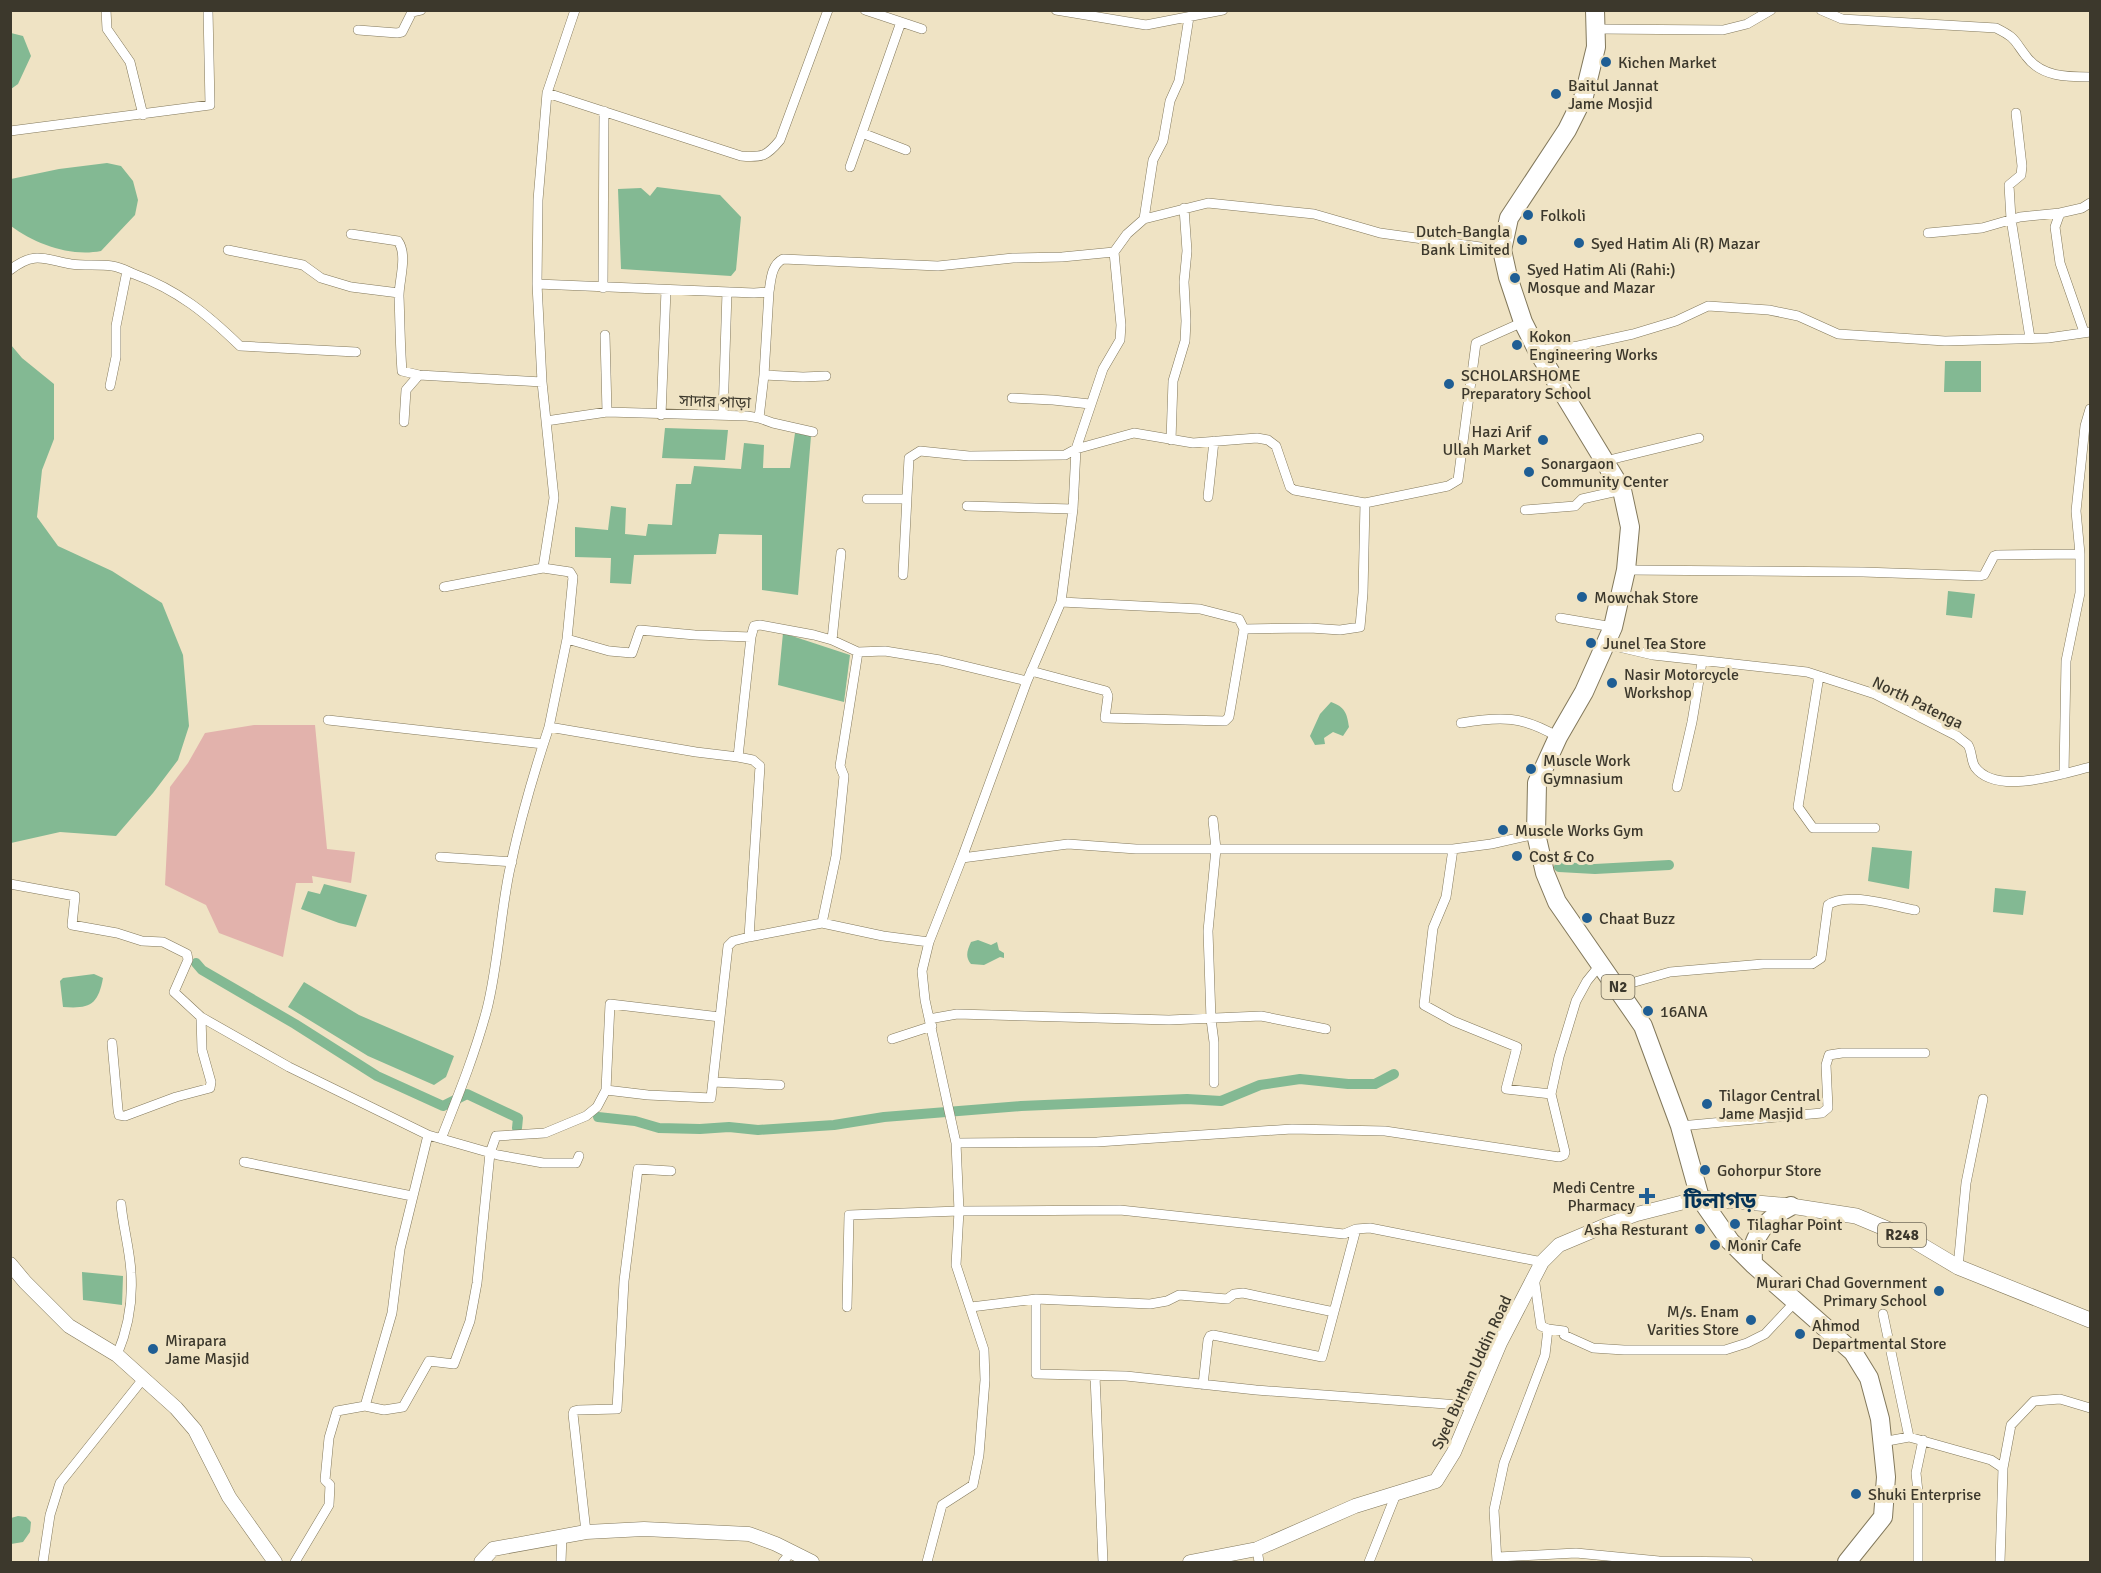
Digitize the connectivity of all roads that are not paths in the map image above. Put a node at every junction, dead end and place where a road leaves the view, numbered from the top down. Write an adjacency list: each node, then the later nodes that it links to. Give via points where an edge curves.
1 (106, 10): 24 (street, via 107,29 130,62)
2 (208, 10): 24 (street, via 210,105)
3 (421, 10): 19 (street, via 412,12 402,32)
4 (575, 10): 21 (street)
5 (828, 10): 22 (street, via 780,140 760,158 741,156)
6 (866, 10): 16 (street)
7 (1056, 10): 14 (street, via 1146,25)
8 (1223, 10): 14 (street)
9 (1595, 10): 18 (highway, N2)
10 (1751, 10): 15 (street)
11 (1771, 10): 15 (street)
12 (1821, 10): 13 (street)
13 (1842, 15): 20 (street, via 1996,28 2012,36 2040,70 2061,76)
14 (1189, 17): 32 (street, via 1179,81 1170,101 1163,141 1153,160)
15 (1752, 21): 18 (street, via 1715,31)
16 (901, 22): 17 (street); 26 (street)
17 (922, 29)
18 (1596, 29): 37 (highway, N2, via 1596,47 1584,96 1567,130 1509,218)
19 (358, 30)
20 (2091, 77)
21 (547, 93): 22 (street); 41 (street, via 538,200)
22 (604, 111): 42 (street)
23 (2016, 113): 33 (street, via 2022,166 2021,175 2009,185)
24 (143, 115): 25 (street)
25 (10, 131)
26 (862, 133): 27 (street); 28 (street)
27 (906, 150)
28 (850, 167)
29 (2091, 203): 31 (street)
30 (1184, 208): 32 (street); 37 (street, via 1208,203 1314,214 1380,233); 69 (street, via 1186,321 1183,352 1173,381)
31 (2060, 213): 33 (street); 48 (street, via 2055,227 2060,263)
32 (1144, 219): 38 (street)
33 (2011, 219): 34 (street, via 1982,228); 50 (street)
34 (1928, 233)
35 (351, 234): 46 (street, via 400,243)
36 (228, 250): 46 (street, via 303,265 321,278 351,287)
37 (1502, 250): 47 (highway, N2)
38 (1114, 252): 45 (street, সাদার পাড়া, via 938,266 783,259 774,267); 59 (street, via 1120,340)
39 (10, 270): 40 (street, via 32,257)
40 (127, 271): 52 (street, via 174,291 210,316 240,346); 57 (street)
41 (537, 284): 42 (street); 56 (street)
42 (603, 288): 43 (street)
43 (666, 290): 44 (street); 62 (street)
44 (727, 292): 45 (street); 63 (street)
45 (769, 292): 54 (street, সাদার পাড়া)
46 (399, 293): 53 (street, via 402,371)
47 (1523, 322): 51 (highway, N2); 77 (street, via 1476,343 1458,480 1448,486)
48 (2088, 332): 50 (street)
49 (605, 335): 61 (street)
50 (2030, 338): 51 (street, via 1945,341 1838,334 1798,316 1708,306 1633,334)
51 (1537, 350): 72 (highway, N2)
52 (356, 352)
53 (418, 375): 56 (street); 66 (street, via 406,390)
54 (764, 375): 55 (street); 64 (street, সাদার পাড়া)
55 (826, 376)
56 (542, 382): 65 (street)
57 (110, 386)
58 (1012, 398): 59 (street)
59 (1090, 404): 71 (street)
60 (2091, 409): 82 (street, via 2085,426 2076,511)
61 (607, 412): 62 (street, সাদার পাড়া); 65 (street, সাদার পাড়া)
62 (661, 415): 63 (street, সাদার পাড়া)
63 (723, 415): 64 (street, সাদার পাড়া)
64 (759, 418): 67 (street)
65 (546, 422): 83 (street, via 554,498)
66 (404, 423)
67 (813, 432)
68 (1699, 438): 72 (street)
69 (1171, 440): 70 (street); 71 (street, via 1134,433)
70 (1214, 441): 74 (street); 77 (street, via 1268,440 1276,446 1294,490)
71 (1076, 449): 76 (street, via 1065,455 969,456 920,451 909,458); 79 (street)
72 (1605, 461): 73 (highway, N2)
73 (1622, 490): 80 (street, via 1582,499 1575,506); 84 (highway, N2, via 1630,527)
74 (1208, 497)
75 (867, 498): 76 (street)
76 (907, 499): 85 (street)
77 (1365, 503): 90 (street, via 1360,627)
78 (967, 506): 79 (street)
79 (1073, 508): 87 (street)
80 (1525, 510)
81 (841, 553): 93 (street)
82 (2080, 554): 84 (street, via 1997,555 1980,576); 107 (street, via 2080,593 2066,662)
83 (543, 568): 86 (street); 92 (street, via 570,572 573,577)
84 (1626, 570): 89 (highway, N2)
85 (903, 575)
86 (444, 587)
87 (1061, 602): 90 (street, via 1200,609 1239,619); 97 (street)
88 (1560, 618): 89 (street)
89 (1613, 627): 94 (highway, N2)
90 (1244, 629): 97 (street, via 1229,717 1225,721 1105,718 1106,691)
91 (751, 637): 92 (street, via 640,630 632,653); 93 (street, via 754,626 760,625); 105 (street)
92 (567, 639): 102 (street)
93 (832, 640): 95 (street)
94 (1606, 644): 96 (street, North Patenga); 103 (highway, N2)
95 (858, 652): 99 (street, via 885,651 940,660); 119 (street, via 840,766 844,776 836,856)
96 (1702, 662): 98 (street, North Patenga); 108 (street)
97 (1031, 671): 99 (street)
98 (1819, 676): 107 (street, North Patenga, via 1875,694 1957,736 1968,746 1974,766 1987,777 2014,782); 110 (street, via 1798,807 1813,828)
99 (1027, 681): 115 (street)
100 (328, 720): 104 (street)
101 (1461, 723): 103 (street, via 1508,718 1538,725)
102 (549, 727): 104 (street); 105 (street)
103 (1558, 737): 111 (highway, N2, via 1537,783)
104 (543, 744): 116 (street)
105 (738, 757): 120 (street, via 760,766)
106 (2091, 767): 107 (street, North Patenga)
107 (2064, 774)
108 (1677, 786)
109 (1213, 820): 112 (street)
110 (1875, 828)
111 (1536, 834): 113 (street); 122 (highway, N2, via 1557,902)
112 (1216, 849): 113 (street); 115 (street, via 1068,844); 126 (street, via 1208,931)
113 (1453, 849): 136 (street, via 1446,897 1433,928 1424,1005 1516,1047 1506,1089)
114 (440, 858): 116 (street)
115 (962, 858): 121 (street)
116 (512, 862): 140 (street, via 487,1009)
117 (10, 884): 124 (street, via 75,896 72,925 163,942 188,954 174,992)
118 (1915, 910): 123 (street, via 1851,898 1834,901 1828,905 1821,958 1812,964 1670,972)
119 (822, 923): 120 (street); 121 (street)
120 (749, 937): 125 (street, via 728,946)
121 (928, 942): 127 (street, via 922,971)
122 (1600, 965): 123 (highway, N2); 136 (street, via 1576,1001)
123 (1617, 987): 138 (highway, N2, via 1643,1026)
124 (201, 1017): 130 (street, via 202,1050 210,1088 125,1116 119,1115 118,1110); 139 (street)
125 (720, 1017): 132 (street); 135 (street, via 610,1004)
126 (1210, 1019): 127 (street, via 957,1014); 128 (street, via 1260,1016); 133 (street)
127 (931, 1023): 129 (street); 141 (street)
128 (1326, 1029)
129 (892, 1039)
130 (112, 1043)
131 (1925, 1053): 138 (street, via 1829,1056 1827,1108 1821,1113)
132 (713, 1082): 134 (street); 135 (street, via 711,1098)
133 (1214, 1083)
134 (780, 1085)
135 (606, 1090): 142 (street, via 597,1107 586,1116 545,1133 496,1136)
136 (1551, 1094): 141 (street, via 1565,1152 1559,1156 1385,1131 1292,1129 1097,1142)
137 (1983, 1099): 155 (street, via 1966,1183)
138 (1680, 1126): 147 (highway, N2)
139 (428, 1136): 140 (street); 146 (street)
140 (441, 1139): 142 (street)
141 (956, 1143): 150 (street)
142 (490, 1153): 143 (street, via 543,1163 576,1163); 170 (street, via 477,1283 470,1322 454,1364 429,1361 403,1407 384,1410)
143 (579, 1156)
144 (244, 1162): 146 (street)
145 (671, 1171): 178 (street, via 638,1169 624,1281 617,1409 578,1410 573,1414)
146 (412, 1196): 170 (street, via 392,1313)
147 (1700, 1198): 149 (main road, R248); 152 (street, Syed Burhan Uddin Road, via 1608,1224 1559,1245); 154 (highway, N2, via 1730,1241)
148 (121, 1204): 166 (street, via 131,1304 127,1331)
149 (1791, 1206): 154 (highway, via 1766,1224 1753,1245); 155 (main road, R248, via 1856,1216 1911,1239)
150 (959, 1211): 151 (street, via 1120,1210 1344,1234); 160 (street, via 849,1215); 161 (street, via 956,1265)
151 (1356, 1228): 152 (street); 162 (street)
152 (1542, 1262): 157 (street, Syed Burhan Uddin Road)
153 (10, 1264): 156 (street)
154 (1753, 1264): 159 (highway, N2)
155 (1958, 1267): 164 (main road, R248)
156 (15, 1277): 166 (street, via 69,1326)
157 (1534, 1277): 165 (street, via 1540,1326); 171 (street, Syed Burhan Uddin Road)
158 (1036, 1299): 161 (street); 162 (street, via 1150,1304 1167,1302 1179,1295 1227,1299 1243,1293); 167 (street, via 1036,1374)
159 (1795, 1302): 165 (street, via 1765,1334 1725,1350 1593,1348 1564,1335 1564,1331); 175 (highway, N2, via 1853,1352 1869,1378)
160 (847, 1307)
161 (971, 1307): 190 (street, via 984,1350 979,1455 973,1485 942,1505)
162 (1334, 1312): 169 (street, via 1322,1357 1210,1336)
163 (1883, 1314): 173 (street)
164 (2091, 1320)
165 (1548, 1329): 182 (street, via 1545,1354 1504,1463 1494,1510)
166 (117, 1355): 168 (street)
167 (1095, 1376): 169 (street); 191 (street)
168 (143, 1379): 184 (street, via 60,1483 50,1515); 185 (street, via 195,1430 229,1497)
169 (1203, 1385): 171 (street)
170 (365, 1406): 186 (street, via 337,1411 329,1438 325,1480 330,1485 329,1505)
171 (1473, 1406): 177 (street, Syed Burhan Uddin Road, via 1454,1452 1436,1481)
172 (2091, 1408): 176 (street, via 2060,1399 2034,1401 2011,1425)
173 (1909, 1437): 174 (street); 175 (street)
174 (1923, 1440): 176 (street, via 1991,1460); 196 (street, via 1916,1473)
175 (1882, 1442): 195 (highway, N2, via 1886,1478 1883,1517)
176 (2003, 1468): 197 (street)
177 (1396, 1494): 180 (street, Syed Burhan Uddin Road, via 1354,1506); 193 (street)
178 (586, 1532): 179 (street); 181 (street, via 644,1529 749,1534)
179 (562, 1535): 187 (street, via 493,1550); 188 (street)
180 (1258, 1556): 192 (street, Syed Burhan Uddin Road)
181 (787, 1557): 189 (street)
182 (1498, 1560): 183 (street, via 1576,1553)
183 (1659, 1562): 194 (street)
184 (43, 1563)
185 (274, 1563)
186 (295, 1563)
187 (482, 1563)
188 (561, 1563)
189 (813, 1563)
190 (927, 1563)
191 (1103, 1563)
192 (1190, 1563)
193 (1369, 1563)
194 (1748, 1563)
195 (1847, 1563)
196 (1918, 1563)
197 (2000, 1563)

